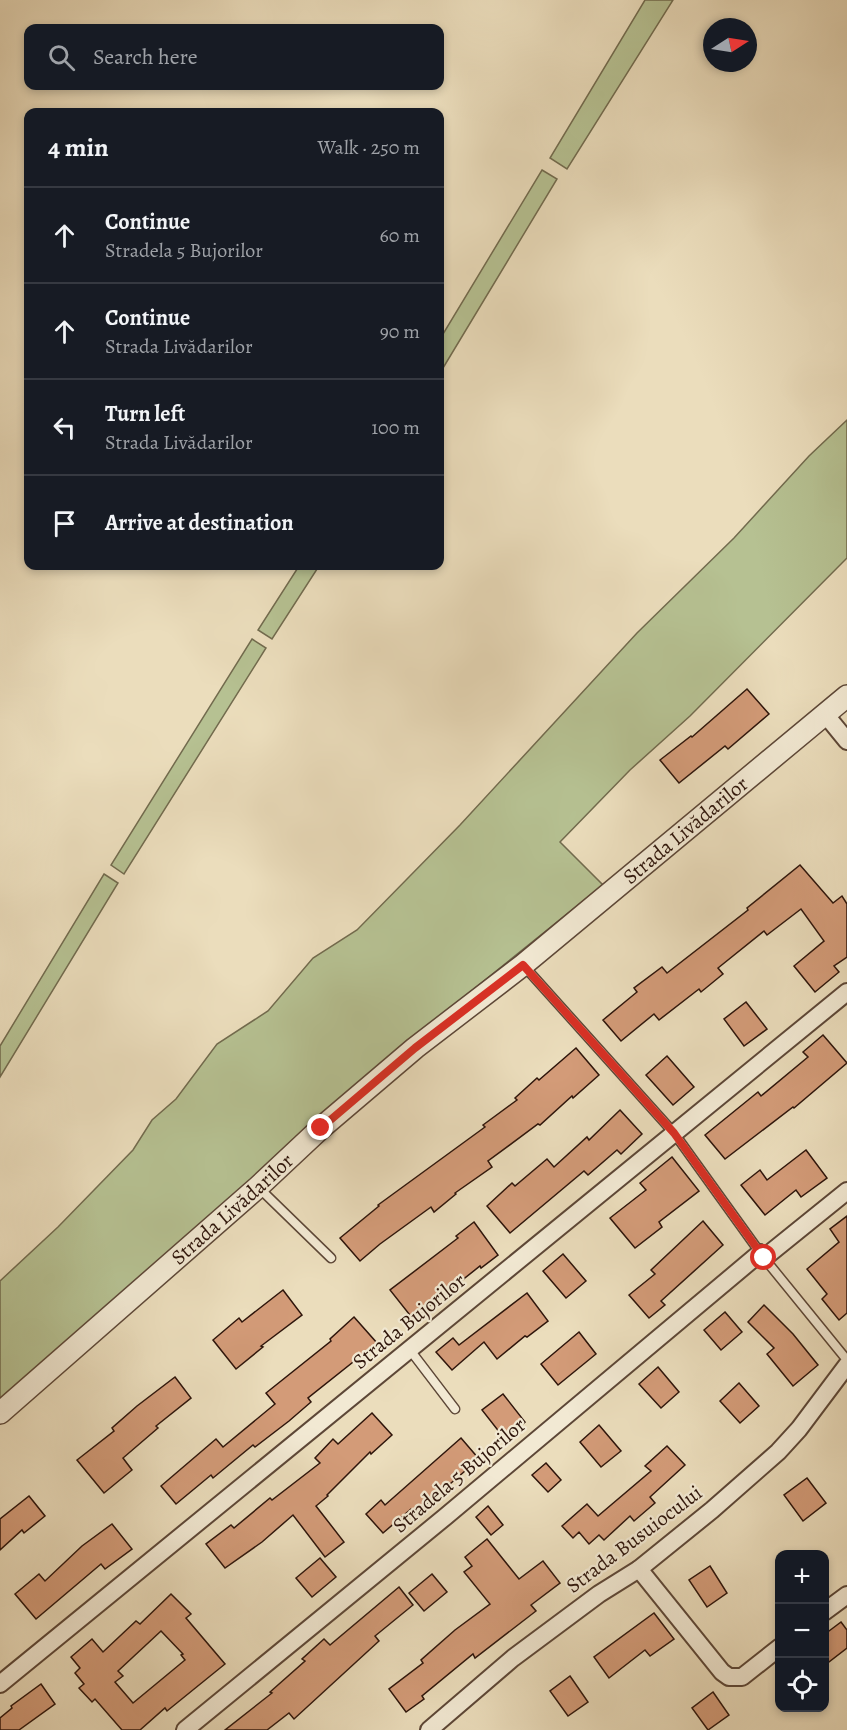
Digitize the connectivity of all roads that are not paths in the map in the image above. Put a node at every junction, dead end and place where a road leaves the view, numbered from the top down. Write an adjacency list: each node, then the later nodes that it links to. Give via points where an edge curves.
1 (847, 696): 2 (street, Strada Livădarilor)
2 (825, 714): 3 (street); 4 (street, Strada Livădarilor)
3 (847, 741)
4 (523, 965): 6 (lane); 7 (street, Strada Livădarilor, via 415,1048)
5 (847, 992): 6 (street, Strada Bujorilor)
6 (674, 1133): 9 (lane); 11 (street, Strada Bujorilor)
7 (258, 1187): 10 (lane); 15 (street, Strada Livădarilor)
8 (847, 1191): 9 (street, Stradela 5 Bujorilor)
9 (762, 1256): 12 (lane); 21 (street, Stradela 5 Bujorilor)
10 (331, 1258)
11 (410, 1350): 14 (lane); 20 (street, Strada Bujorilor)
12 (847, 1360)
13 (847, 1365): 16 (street, Strada Busuiocului, via 778,1452)
14 (455, 1410)
15 (0, 1413)
16 (639, 1569): 19 (street, via 729,1677 742,1677); 22 (street, Strada Busuiocului, via 513,1658)
17 (847, 1595): 18 (street)
18 (829, 1609)
19 (775, 1651)
20 (0, 1684)
21 (185, 1730)
22 (429, 1730)

